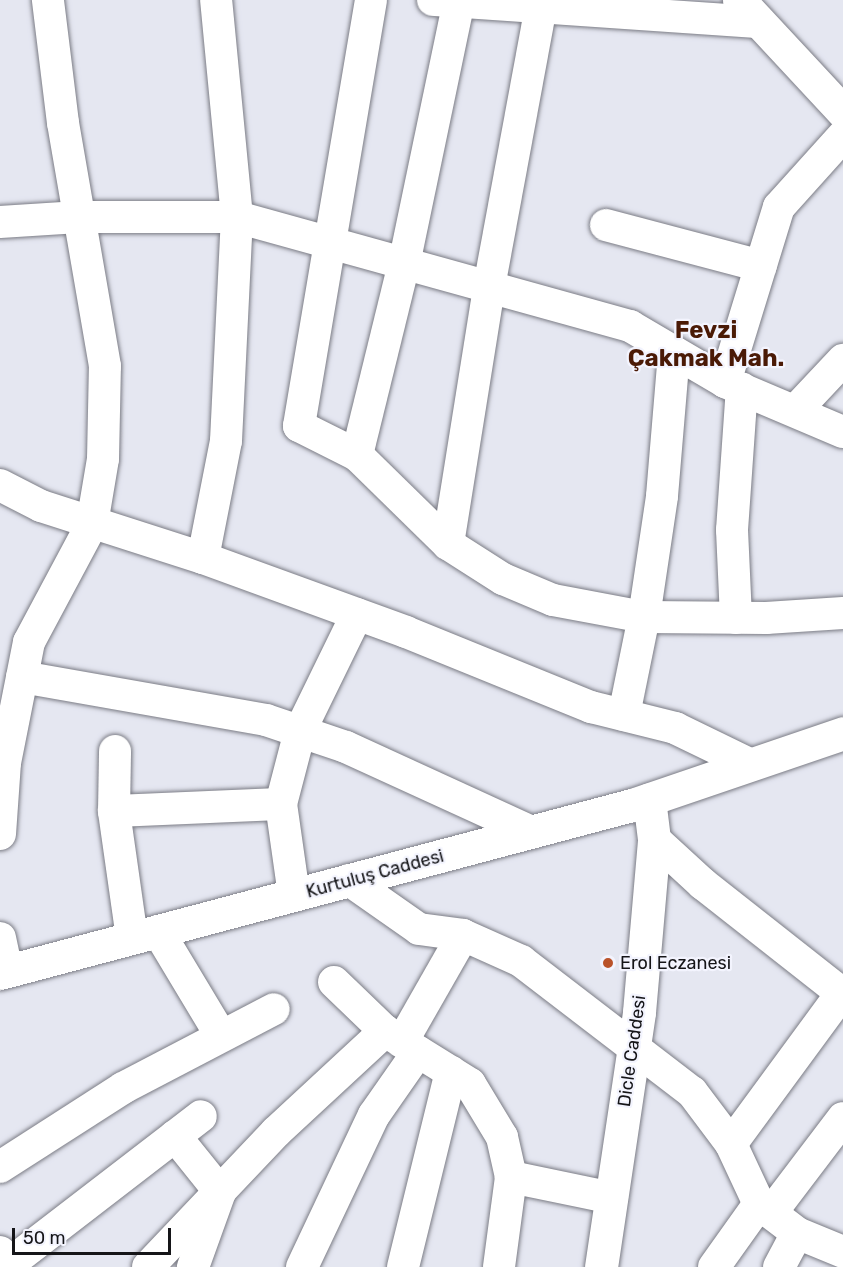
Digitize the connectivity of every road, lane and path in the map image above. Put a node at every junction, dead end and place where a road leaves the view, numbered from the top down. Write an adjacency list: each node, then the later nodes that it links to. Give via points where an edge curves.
1 (48, 0): 9 (street)
2 (216, 0): 10 (street)
3 (371, 0): 13 (street)
4 (446, 1): 5 (street); 14 (street)
5 (541, 6): 6 (street); 16 (street)
6 (749, 11): 7 (main road)
7 (843, 112)
8 (843, 136): 15 (street, via 779,207)
9 (79, 217): 10 (street); 11 (street); 24 (street, via 105,366 103,459)
10 (237, 217): 13 (street); 26 (street, via 226,441)
11 (0, 222)
12 (606, 225): 15 (street)
13 (327, 243): 14 (street); 22 (street, via 299,426)
14 (404, 264): 16 (street); 22 (street)
15 (761, 266): 19 (street)
16 (489, 287): 17 (street, via 630,326); 25 (street)
17 (674, 352): 19 (street); 29 (street, via 662,496)
18 (843, 360): 20 (street)
19 (733, 385): 20 (street); 30 (street)
20 (796, 410): 21 (street)
21 (843, 432)
22 (357, 455): 25 (street)
23 (0, 485): 24 (street, via 40,506)
24 (92, 524): 26 (street); 31 (street, via 29,642)
25 (448, 544): 29 (street, via 503,579 554,600)
26 (203, 558): 28 (street)
27 (843, 613): 30 (street)
28 (357, 614): 32 (street, via 591,707); 34 (street)
29 (644, 617): 30 (street); 32 (street)
30 (736, 618)
31 (22, 677): 33 (street); 34 (street, via 266,720)
32 (624, 716): 37 (street, via 684,732)
33 (6, 721): 42 (street)
34 (300, 731): 39 (street); 41 (street, via 346,747)
35 (843, 733): 37 (main road, Kurtuluş Caddesi)
36 (116, 751): 40 (street)
37 (747, 763): 38 (main road, Kurtuluş Caddesi)
38 (649, 799): 41 (main road, Kurtuluş Caddesi); 43 (main road, Dicle Caddesi)
39 (281, 804): 40 (street); 45 (street)
40 (114, 811): 46 (street)
41 (532, 832): 44 (main road, Kurtuluş Caddesi)
42 (0, 834)
43 (654, 839): 51 (street, via 703,884); 55 (main road, Dicle Caddesi)
44 (349, 880): 45 (main road, Kurtuluş Caddesi); 47 (street, via 419,929)
45 (294, 895): 46 (main road, Kurtuluş Caddesi)
46 (145, 935): 49 (main road, Kurtuluş Caddesi); 53 (street)
47 (463, 935): 54 (street); 55 (street, via 521,961)
48 (0, 938): 49 (street)
49 (3, 972)
50 (334, 982): 54 (street)
51 (842, 993): 60 (street)
52 (274, 1009): 53 (street)
53 (221, 1036): 61 (street, via 123,1088)
54 (402, 1042): 56 (street); 63 (street, via 276,1132); 69 (street)
55 (633, 1049): 60 (street, via 692,1092); 64 (main road, Dicle Caddesi)
56 (451, 1072): 62 (street, via 470,1084 502,1137); 72 (street)
57 (201, 1116): 59 (street)
58 (843, 1118): 65 (street)
59 (175, 1136): 63 (street); 68 (street)
60 (731, 1144): 65 (street)
61 (0, 1167)
62 (511, 1177): 64 (street); 73 (street)
63 (220, 1192): 70 (street); 71 (street)
64 (612, 1198): 74 (main road, Dicle Caddesi)
65 (765, 1208): 66 (street); 75 (street)
66 (797, 1233): 67 (street); 76 (street)
67 (843, 1252)
68 (5, 1261)
69 (312, 1264)
70 (148, 1267)
71 (193, 1267)
72 (403, 1267)
73 (499, 1267)
74 (601, 1267)
75 (714, 1267)
76 (779, 1267)

